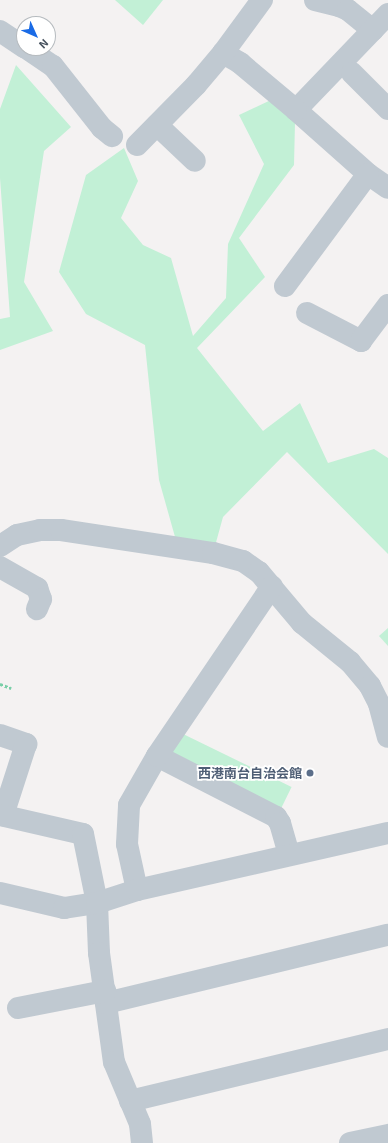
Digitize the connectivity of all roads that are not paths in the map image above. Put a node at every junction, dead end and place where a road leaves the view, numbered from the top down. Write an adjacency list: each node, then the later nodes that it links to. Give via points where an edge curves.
1 (262, 0): 7 (street)
2 (315, 0): 4 (street, via 348,10)
3 (388, 14): 4 (street)
4 (373, 30): 10 (street)
5 (0, 31): 6 (street)
6 (16, 41)
7 (223, 53): 10 (street, via 240,63); 12 (street)
8 (38, 56): 13 (street, via 53,66 102,128)
9 (352, 73): 11 (street)
10 (296, 110): 16 (street)
11 (388, 110)
12 (157, 125): 14 (street); 15 (street)
13 (112, 136)
14 (137, 145)
15 (194, 160)
16 (368, 174): 17 (street); 18 (street)
17 (388, 188)
18 (285, 286)
19 (388, 305): 20 (street, via 361,341)
20 (308, 312)
21 (0, 546): 23 (street, via 17,535 40,530 91,534 213,553 243,561 259,572)
22 (0, 567): 24 (street, via 37,588 41,599)
23 (272, 586): 26 (street, via 302,623 350,662 370,686 381,710); 27 (street)
24 (37, 609)
25 (0, 735): 28 (street, via 26,744)
26 (388, 737)
27 (157, 756): 30 (street, via 276,817); 31 (street, via 129,805 127,844)
28 (1, 815): 33 (street, via 83,834)
29 (388, 833): 30 (street)
30 (288, 855): 31 (street)
31 (137, 890): 33 (street)
32 (0, 893): 33 (street, via 64,908)
33 (97, 903): 35 (street, via 99,953)
34 (388, 935): 35 (street)
35 (106, 997): 36 (street); 38 (street, via 114,1062)
36 (18, 1008)
37 (388, 1039): 38 (street)
38 (130, 1101): 40 (street, via 140,1124)
39 (388, 1135): 41 (street)
40 (142, 1143)
41 (350, 1143)

